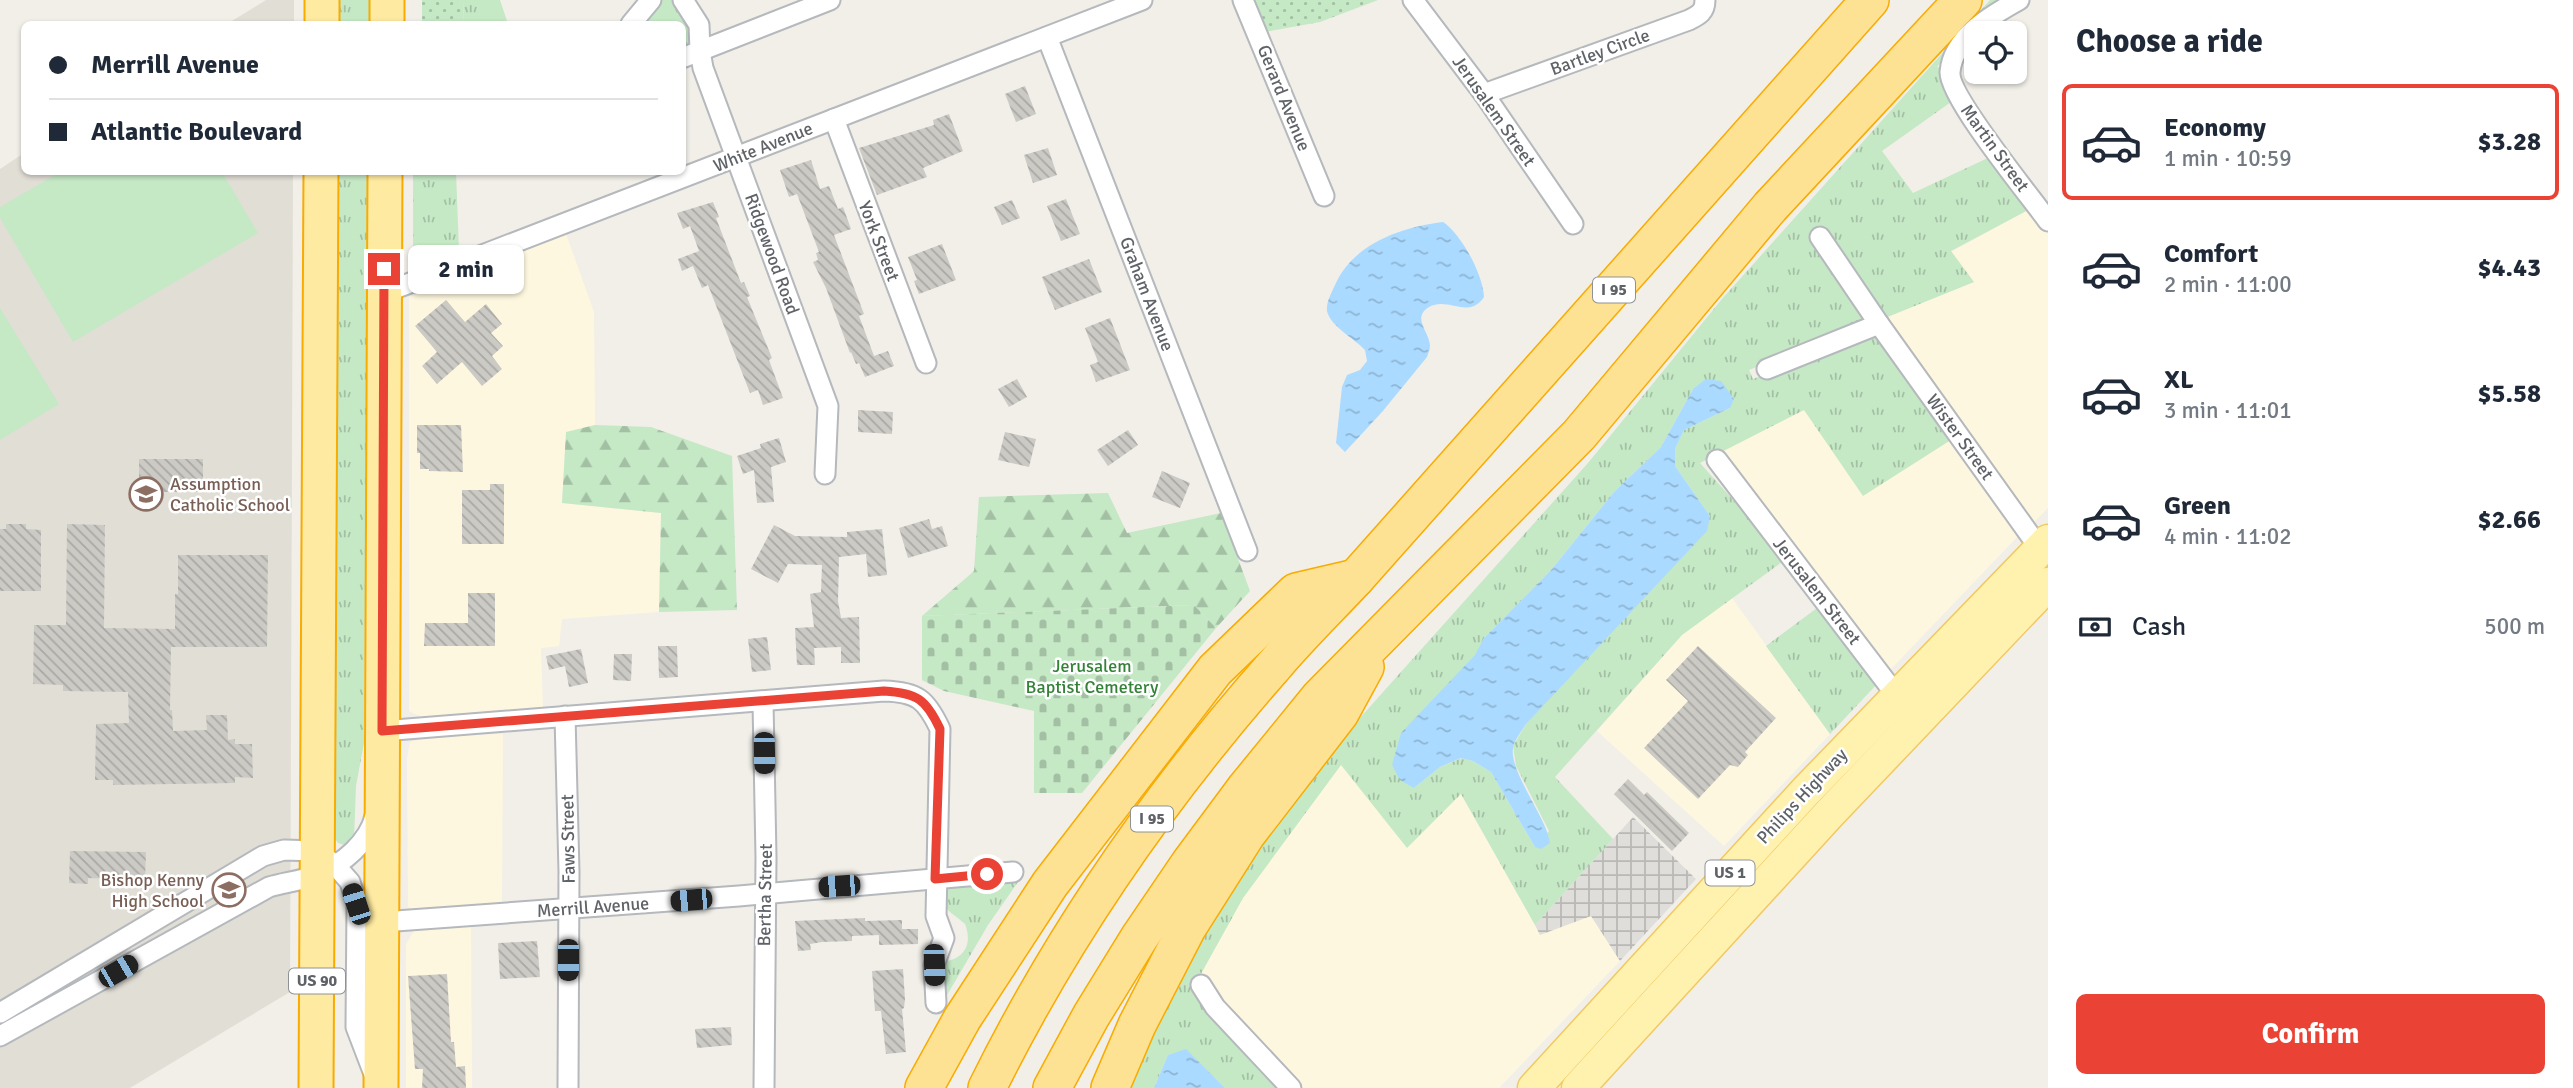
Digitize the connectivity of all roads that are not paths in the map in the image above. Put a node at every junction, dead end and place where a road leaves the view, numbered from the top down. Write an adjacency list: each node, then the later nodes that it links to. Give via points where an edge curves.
1 (322, 0): 13 (highway)
2 (387, 0): 14 (highway)
3 (651, 0): 15 (street)
4 (683, 0): 17 (street, Ridgewood Road, via 699,25)
5 (830, 0): 17 (street)
6 (1142, 0): 16 (street, White Avenue)
7 (1243, 0): 23 (street, Gerard Avenue)
8 (1413, 0): 18 (street, Jerusalem Street)
9 (1705, 0): 18 (street, Bartley Circle, via 1704,10 1689,20)
10 (1870, 0): 35 (highway, I 95)
11 (1963, 0): 37 (highway, via 1770,207 1579,435)
12 (2019, 0): 24 (street, Martin Street, via 1979,25 1961,45 1950,72 1959,99)
13 (322, 21)
14 (387, 21)
15 (634, 21)
16 (1046, 37): 19 (street, White Avenue); 34 (street, Graham Avenue)
17 (691, 55): 20 (street, Ridgewood Road, via 703,68)
18 (1484, 94): 25 (street, Jerusalem Street)
19 (834, 119): 20 (street, White Avenue); 29 (street, York Street)
20 (737, 158): 27 (street, White Avenue); 32 (street, Ridgewood Road, via 828,406)
21 (321, 175): 44 (highway, US 90)
22 (385, 175): 27 (highway)
23 (1324, 196)
24 (2048, 221)
25 (1573, 224)
26 (1820, 237): 28 (street, Wister Street)
27 (384, 293): 42 (highway)
28 (1879, 324): 30 (street); 33 (street, Wister Street)
29 (926, 363)
30 (1768, 369)
31 (1717, 460): 38 (street, Jerusalem Street)
32 (825, 474)
33 (2044, 545): 38 (main road, Philips Highway / US 1)
34 (1247, 551)
35 (1356, 578): 54 (highway, via 1296,592 1215,670 1050,884); 59 (highway, I 95, via 1217,733 1110,877 1042,984)
36 (2048, 584): 41 (main road, Philips Highway / US 1)
37 (1385, 629): 60 (highway, via 1320,697 1190,863 1091,1016); 61 (highway, via 1340,713 1246,835 1187,928)
38 (1897, 695): 41 (street, Jerusalem Street); 63 (main road, Philips Highway / US 1)
39 (763, 702): 40 (street); 46 (street, via 884,691 907,694 931,708 940,729); 47 (street, Bertha Street)
40 (565, 716): 42 (street); 48 (street, Faws Street)
41 (1916, 721): 64 (main road, Philips Highway / US 1)
42 (382, 731): 43 (highway)
43 (382, 787): 44 (street, via 371,831 357,847); 49 (highway)
44 (323, 864): 52 (street, via 284,850 263,856); 53 (street, via 269,887); 55 (highway, US 90); 56 (street, via 350,882 356,904 356,1027)
45 (1013, 872): 46 (street, Merrill Avenue)
46 (935, 879): 47 (street, Merrill Avenue); 51 (street, via 936,916 944,938 934,965)
47 (765, 893): 48 (street, Merrill Avenue); 58 (street, Bertha Street)
48 (568, 908): 49 (street, Merrill Avenue); 57 (street, Faws Street)
49 (382, 922): 56 (highway)
50 (1201, 985): 62 (street, via 1215,1007)
51 (936, 1003)
52 (0, 1013)
53 (0, 1036)
54 (925, 1082)
55 (316, 1088)
56 (380, 1088)
57 (568, 1088)
58 (764, 1088)
59 (987, 1088)
60 (1052, 1088)
61 (1110, 1088)
62 (1291, 1088)
63 (1534, 1088)
64 (1578, 1088)

